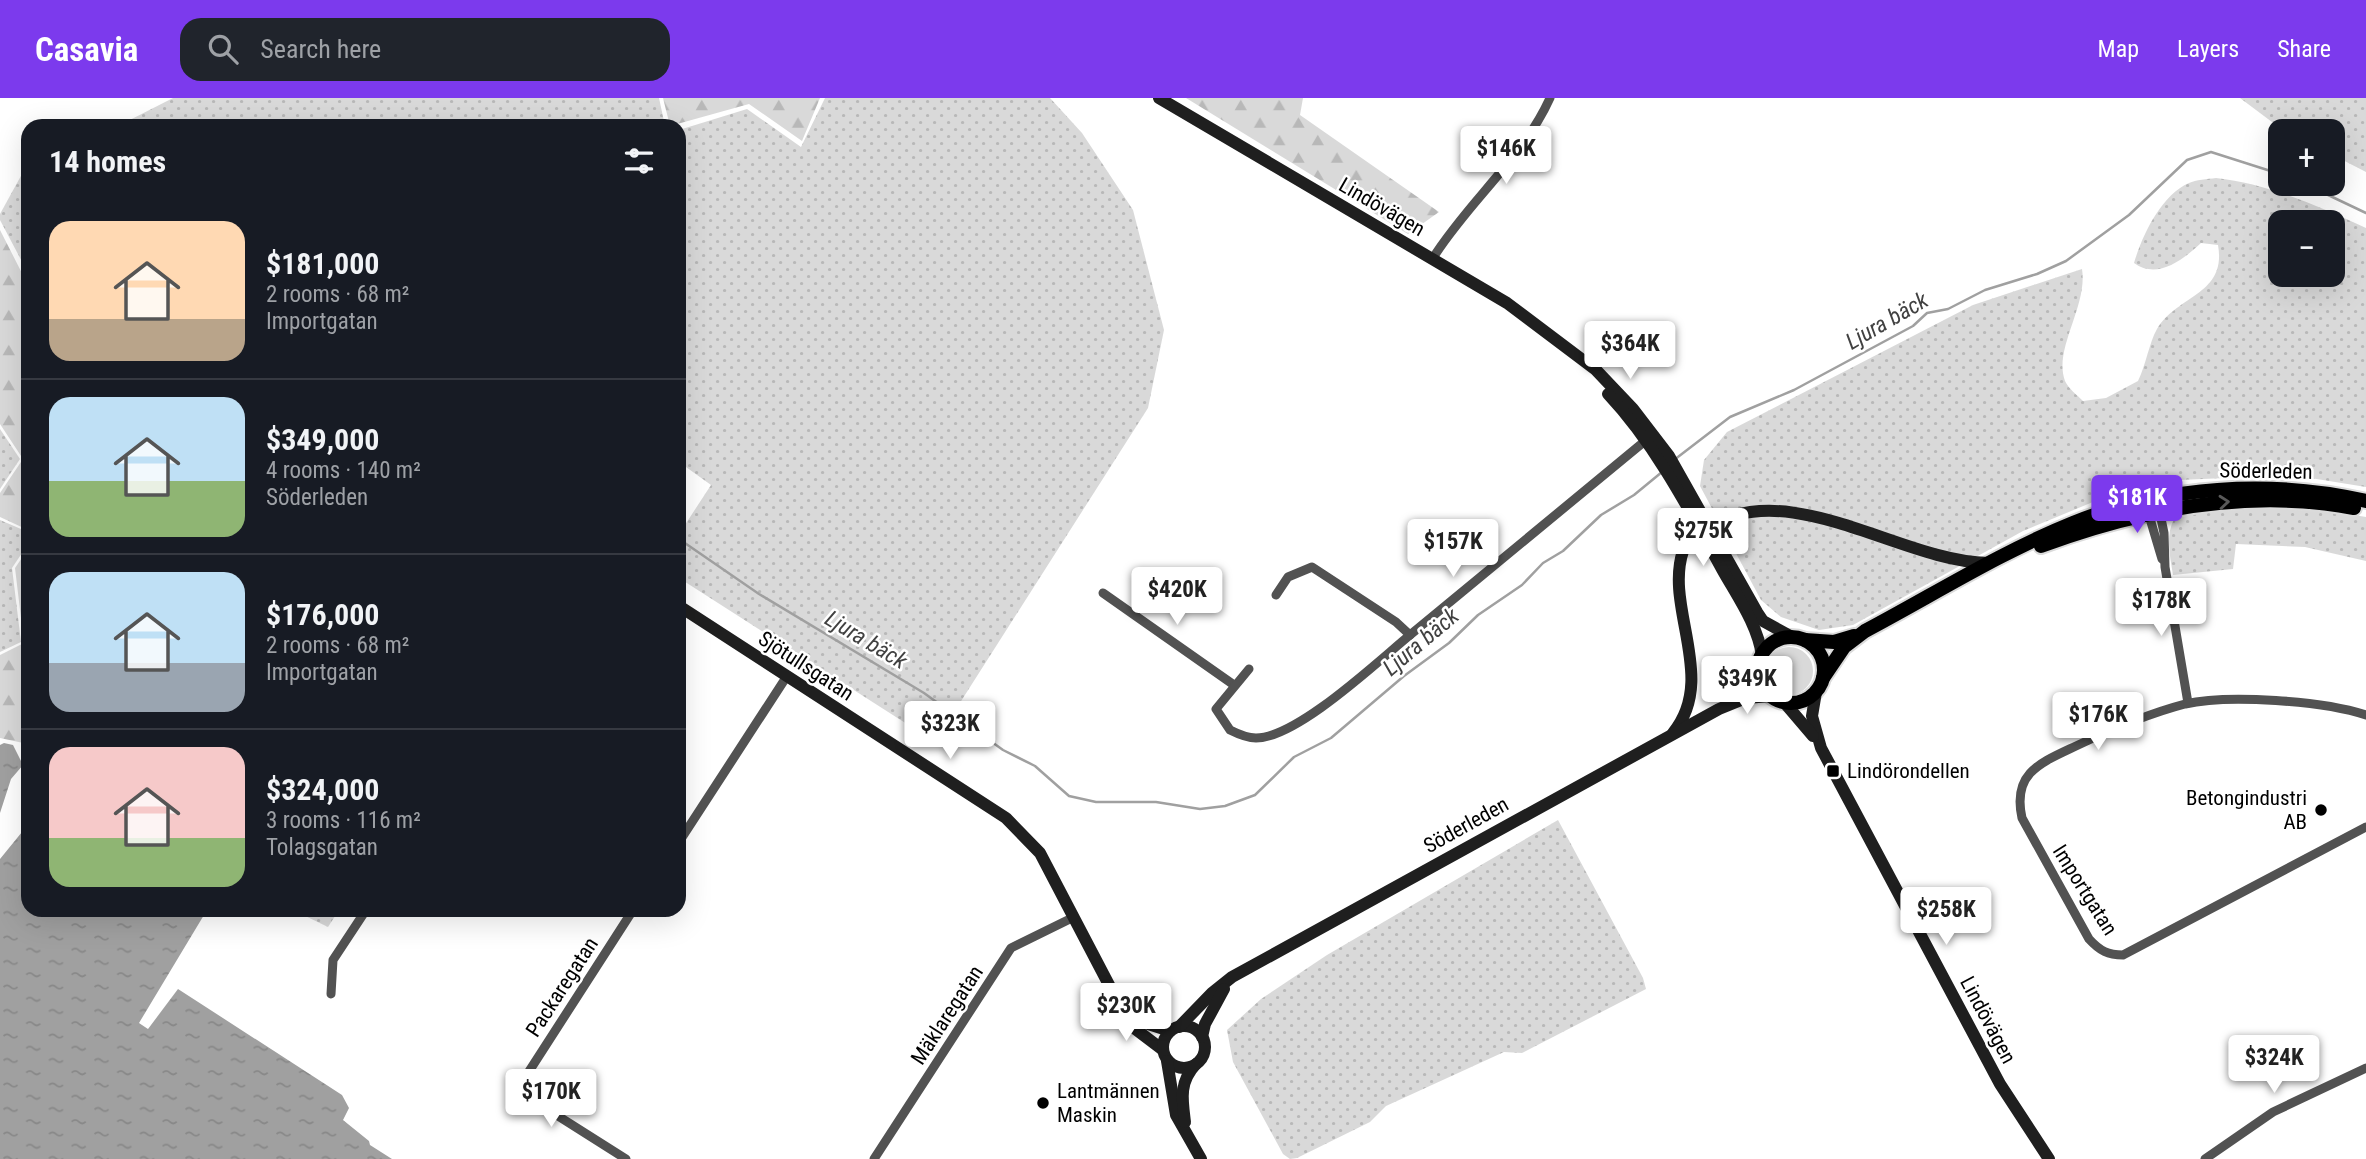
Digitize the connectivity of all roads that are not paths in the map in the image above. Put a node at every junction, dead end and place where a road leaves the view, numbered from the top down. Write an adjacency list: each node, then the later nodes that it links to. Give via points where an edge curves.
1 (1159, 98): 3 (main road, Lindövägen)
2 (1550, 98): 3 (street, via 1534,129)
3 (1433, 258): 4 (main road, Lindövägen, via 1507,303)
4 (1578, 359): 5 (main road, Lindövägen); 6 (main road, Lindövägen, via 1608,381)
5 (1645, 441): 6 (main road, Lindövägen); 18 (street)
6 (1668, 464): 10 (main road, Lindövägen)
7 (2366, 501): 8 (main road, Söderleden, via 2283,488 2234,488)
8 (2154, 508): 9 (main road, Söderleden, one-way to 9, via 2284,500); 11 (main road, Söderleden, via 2074,522); 12 (street); 12 (street); 13 (main road, Söderleden)
9 (2366, 510)
10 (1705, 529): 11 (main road, via 1736,513 1772,511 1827,520 1965,561); 19 (main road, Lindövägen, via 1763,621); 20 (main road, Lindövägen, via 1755,631); 31 (main road, via 1682,551 1680,573 1691,669 1686,707)
11 (1990, 563): 13 (main road, Söderleden)
12 (2165, 567): 28 (street)
13 (1972, 574): 17 (main road, Söderleden)
14 (1103, 593): 24 (street)
15 (1276, 595): 18 (street, via 1288,577 1312,567)
16 (686, 611): 22 (main road, Sjötullsgatan)
17 (1865, 631): 19 (main road, Söderleden, via 1834,642); 23 (main road, Söderleden, via 1844,647)
18 (1410, 635): 24 (street, via 1311,715 1276,734 1256,738 1230,730 1216,709)
19 (1798, 638): 20 (main road, via 1774,642); 23 (main road, via 1821,655)
20 (1760, 662): 26 (main road, via 1761,684); 29 (main road, Söderleden, via 1743,690)
21 (1249, 669): 24 (street)
22 (787, 676): 34 (street); 37 (main road, Sjötullsgatan, via 1006,818 1040,853)
23 (1824, 678): 25 (main road)
24 (1234, 685)
25 (1816, 692): 27 (main road, via 1796,703); 32 (main road, Lindövägen, via 1812,716)
26 (1771, 696): 27 (main road); 29 (main road, Söderleden, via 1746,698)
27 (1784, 702): 32 (main road, Lindövägen)
28 (2188, 703): 30 (street, Importgatan, via 2269,700); 33 (street, Importgatan, via 2138,718 2046,761 2028,774 2021,786 2022,818 2098,949 2123,956)
29 (1719, 709): 31 (main road, Söderleden)
30 (2366, 715)
31 (1671, 736): 38 (main road, Söderleden)
32 (1821, 747): 50 (main road, Lindövägen, via 2000,1084)
33 (2366, 827)
34 (686, 831)
35 (361, 917): 39 (street, via 333,960)
36 (628, 917): 47 (street, Packaregatan, via 517,1090)
37 (1074, 917): 40 (main road, Sjötullsgatan); 48 (street, Mäklaregatan, via 1012,948)
38 (1232, 977): 41 (main road, Söderleden); 42 (main road, Söderleden, via 1217,999)
39 (331, 995)
40 (1123, 1009): 41 (main road, via 1139,1021); 43 (main road, Sjötullsgatan, via 1130,1025)
41 (1175, 1029): 42 (main road, via 1192,1028); 43 (main road)
42 (1202, 1037): 44 (main road, via 1205,1051)
43 (1165, 1056): 44 (main road, via 1184,1068); 46 (main road, via 1176,1115)
44 (1197, 1064): 46 (main road, via 1185,1077 1181,1096)
45 (2366, 1068): 51 (street, via 2273,1112)
46 (1187, 1132): 49 (main road)
47 (625, 1159)
48 (874, 1159)
49 (1201, 1159)
50 (2049, 1159)
51 (2205, 1159)

